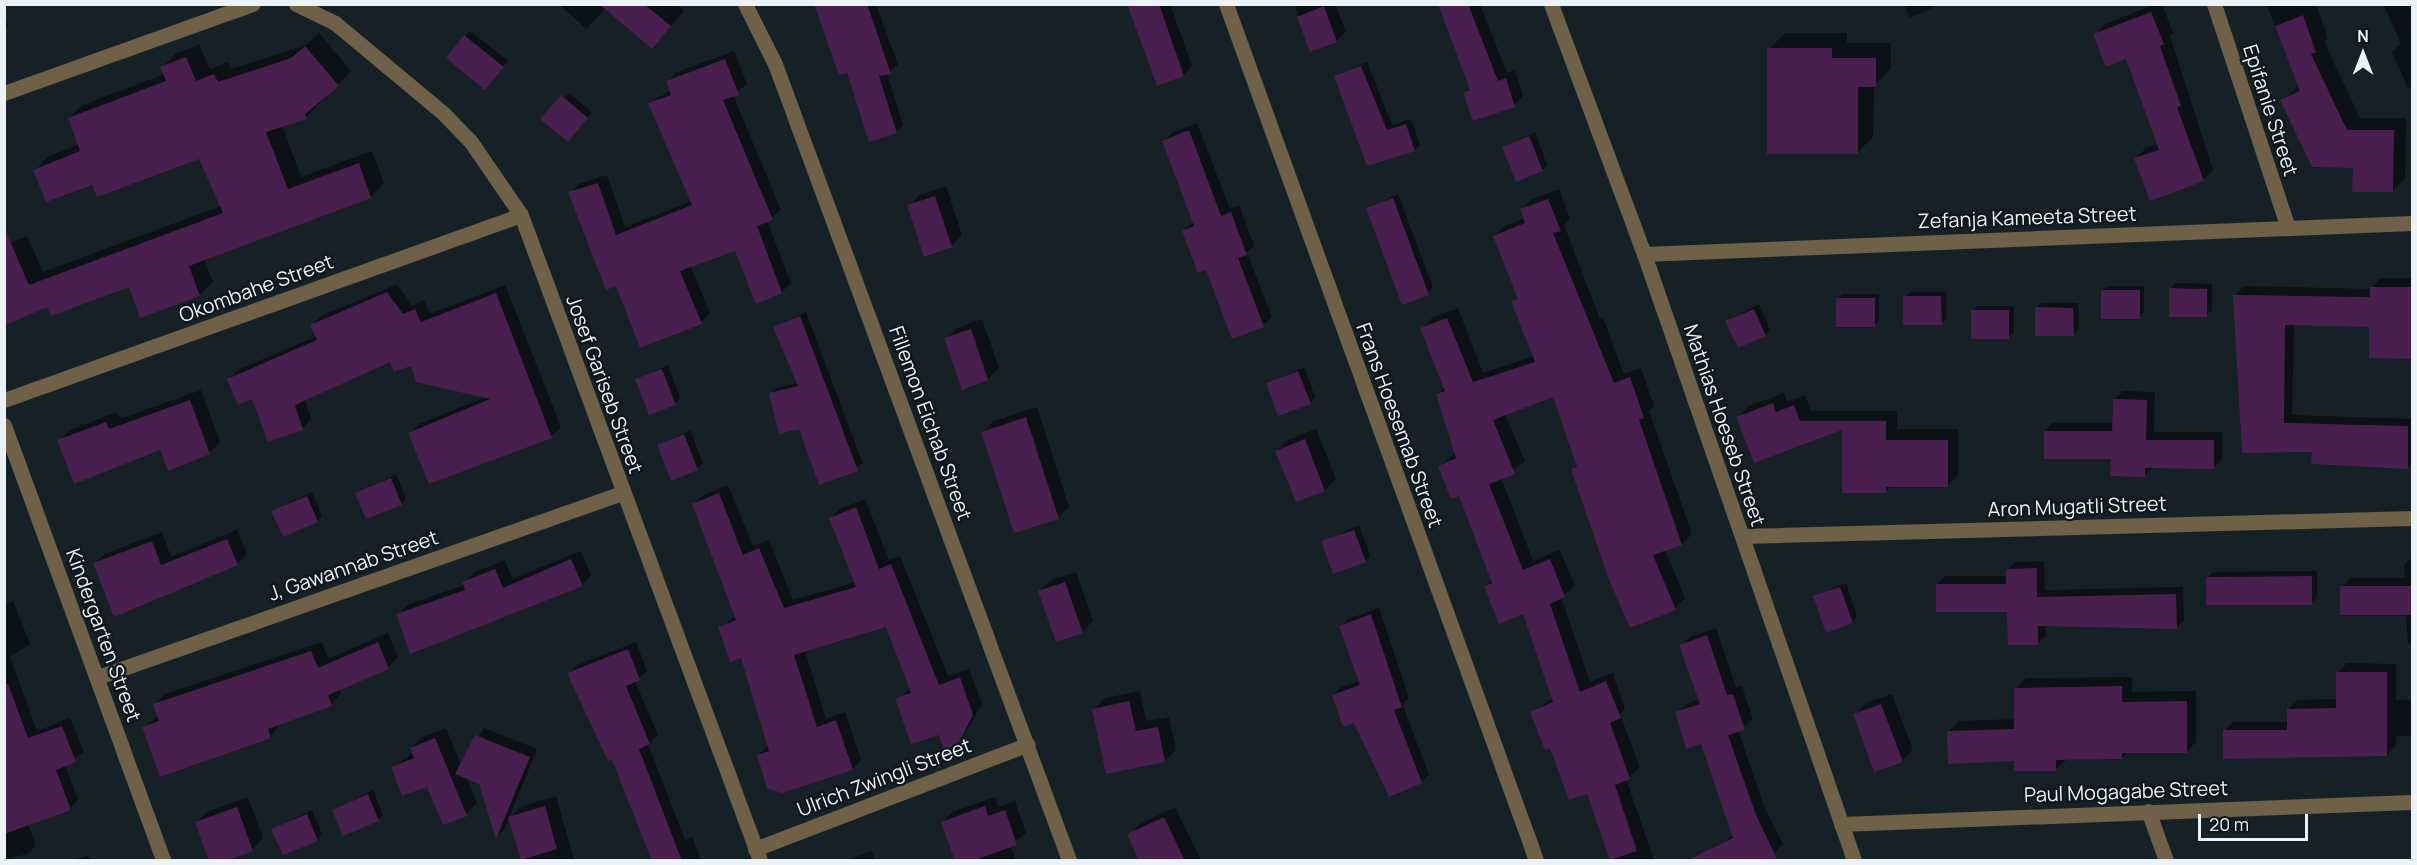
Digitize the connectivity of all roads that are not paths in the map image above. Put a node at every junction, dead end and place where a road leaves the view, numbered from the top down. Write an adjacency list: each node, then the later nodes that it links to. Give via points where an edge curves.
1 (253, 4): 7 (street)
2 (296, 4): 8 (street, Josef Gariseb Street, via 336,23 443,113 471,142)
3 (745, 4): 18 (street, Fillemon Eichab Street, via 775,64)
4 (1226, 4): 25 (street, Frans Hoesemab Street)
5 (1551, 4): 11 (street, Mathias Hoeseb Street)
6 (2214, 4): 10 (street, Epifanie Street)
7 (4, 93)
8 (521, 215): 12 (street, Okombahe Street); 14 (street, Josef Gariseb Street)
9 (2412, 223): 10 (street, Zefanja Kameeta Street)
10 (2288, 228): 11 (street, Zefanja Kameeta Street)
11 (1644, 254): 16 (street, Mathias Hoeseb Street)
12 (4, 400)
13 (4, 425): 17 (street, Kindergarten Street)
14 (622, 493): 17 (street, J, Gawannab Street); 22 (street, Josef Gariseb Street)
15 (2412, 518): 16 (street, Aron Mugatli Street)
16 (1742, 536): 21 (street, Mathias Hoeseb Street)
17 (98, 677): 23 (street, Kindergarten Street)
18 (1028, 744): 22 (street, Ulrich Zwingli Street); 24 (street, Fillemon Eichab Street)
19 (2412, 802): 20 (street, Paul Mogagabe Street)
20 (2148, 811): 21 (street, Paul Mogagabe Street); 27 (street)
21 (1841, 824): 26 (street, Mathias Hoeseb Street)
22 (758, 855)
23 (163, 861)
24 (1069, 861)
25 (1536, 861)
26 (1854, 861)
27 (2166, 861)

